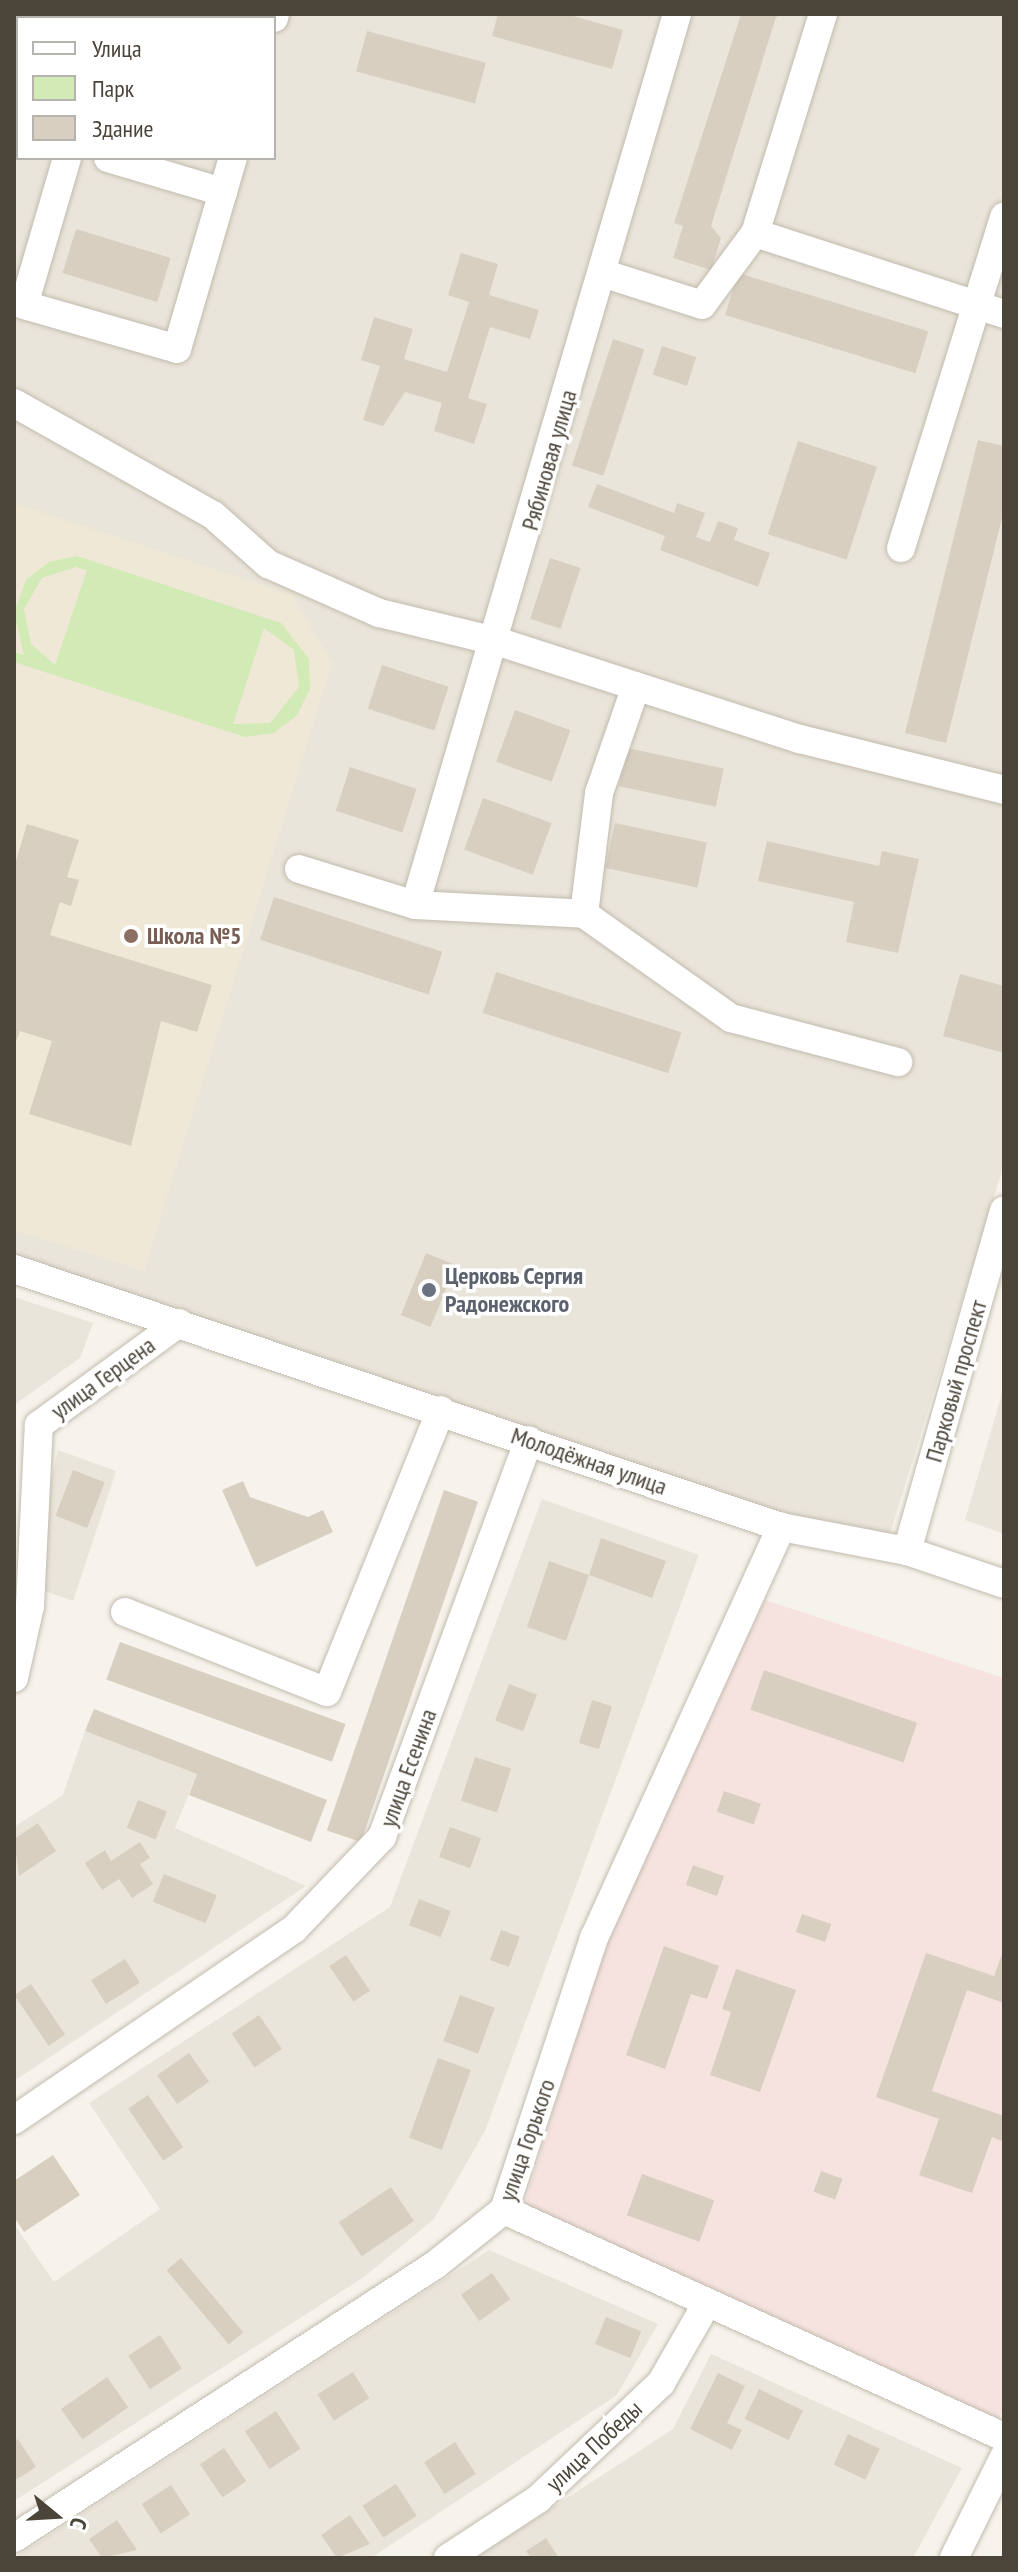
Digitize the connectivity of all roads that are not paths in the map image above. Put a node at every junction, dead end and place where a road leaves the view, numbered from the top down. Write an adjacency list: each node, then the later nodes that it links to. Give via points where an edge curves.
1 (677, 14): 9 (street, Рябиновая улица)
2 (823, 14): 8 (street)
3 (66, 160): 6 (street, via 24,305 177,349)
4 (115, 160): 6 (street)
5 (232, 160): 6 (street)
6 (223, 192)
7 (1004, 217): 10 (street)
8 (755, 233): 9 (street, via 702,305); 10 (street)
9 (602, 273): 14 (street, Рябиновая улица)
10 (977, 305): 11 (street); 13 (street)
11 (1004, 314)
12 (14, 403): 14 (street, via 213,515 268,564 379,613)
13 (901, 548)
14 (496, 641): 15 (street); 18 (street, Рябиновая улица)
15 (636, 686): 16 (street, via 800,739); 19 (street, via 599,793)
16 (1004, 790)
17 (299, 869): 18 (street)
18 (415, 905): 19 (street)
19 (584, 914): 20 (street, via 731,1018)
20 (898, 1062)
21 (1004, 1211): 29 (street, Парковый проспект)
22 (14, 1269): 23 (street, Молодёжная улица)
23 (179, 1323): 24 (street, Молодёжная улица); 25 (street, улица Герцена)
24 (441, 1410): 26 (street, Молодёжная улица); 31 (street, via 327,1692)
25 (39, 1425): 27 (street); 32 (street, улица Герцена, via 30,1606)
26 (529, 1440): 28 (street, Молодёжная улица); 33 (street, улица Есенина, via 382,1837 294,1929)
27 (14, 1441)
28 (781, 1527): 29 (street, Молодёжная улица); 34 (street, улица Горького, via 594,1938)
29 (907, 1551): 30 (street, Молодёжная улица)
30 (1004, 1584)
31 (125, 1612)
32 (14, 1678)
33 (14, 2120)
34 (504, 2210): 35 (street); 38 (street, улица Горького, via 435,2265)
35 (707, 2303): 36 (street); 39 (street, улица Победы, via 661,2383 538,2499)
36 (1004, 2437)
37 (1004, 2457): 40 (street)
38 (14, 2538)
39 (448, 2558)
40 (954, 2558)

